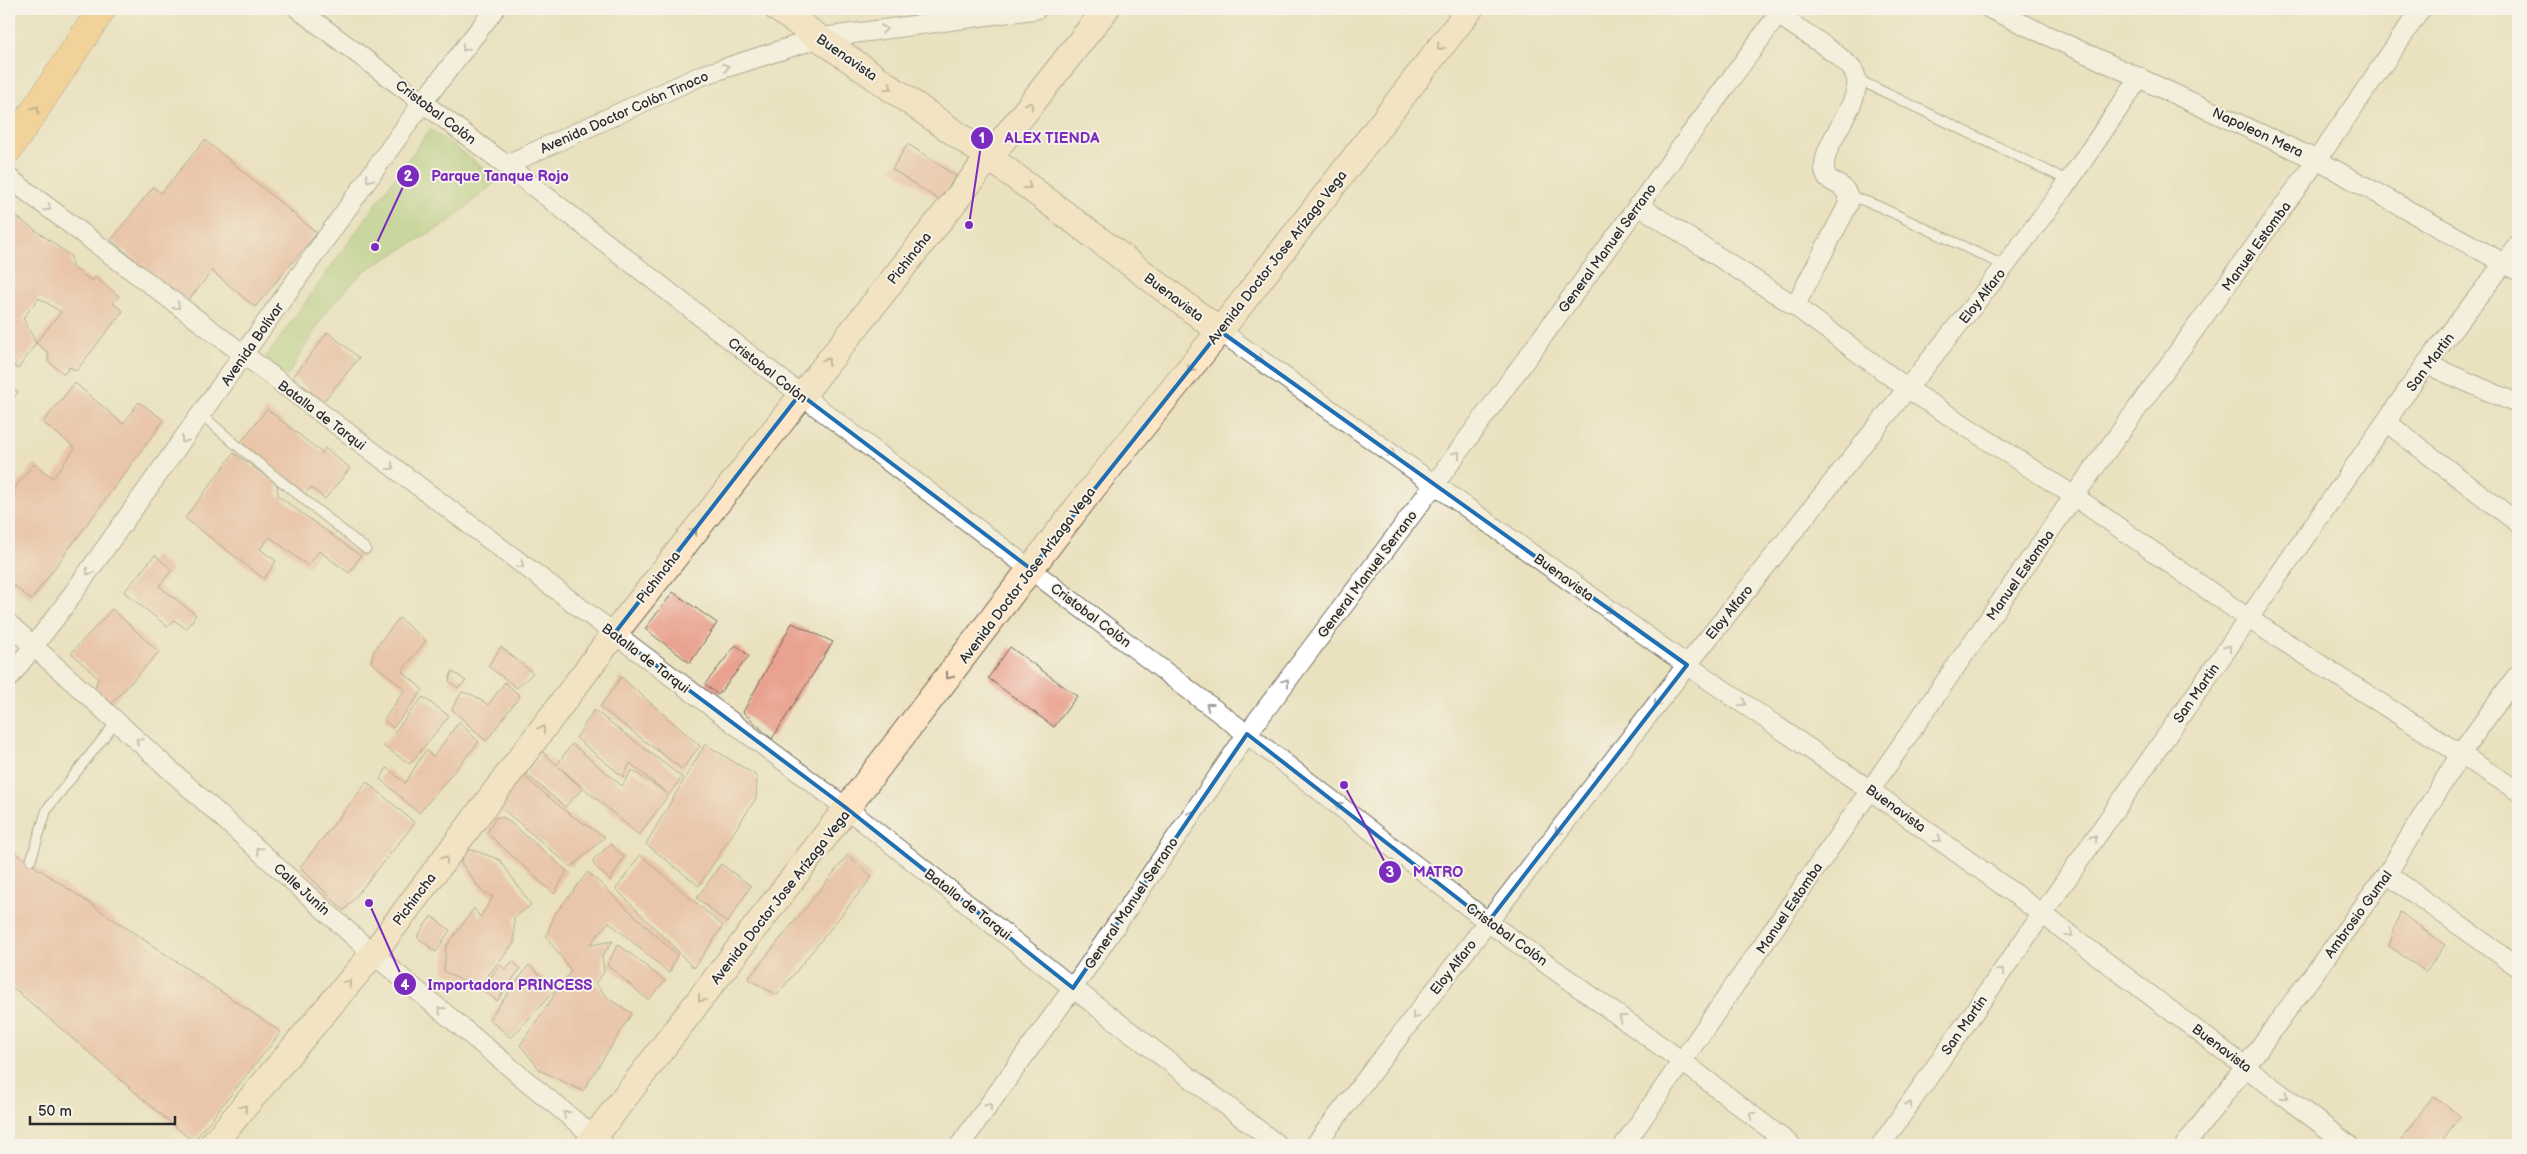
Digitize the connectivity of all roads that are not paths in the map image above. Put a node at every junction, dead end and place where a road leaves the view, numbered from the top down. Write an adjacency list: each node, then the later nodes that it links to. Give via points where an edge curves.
1 (102, 9): 15 (main road, one-way to 1)
2 (298, 9): 14 (street, Cristobal Colón)
3 (494, 9): 14 (street, Avenida Bolívar, one-way to 14)
4 (778, 9): 11 (main road, Buenavista)
5 (1038, 9): 11 (street, Avenida Doctor Colón Tinoco, one-way to 5)
6 (1106, 9): 16 (main road, Pichincha, one-way to 6)
7 (1470, 9): 27 (main road, Avenida Doctor Jose Arízaga Vega, one-way to 27)
8 (1990, 9): 12 (street, Napoleon Mera)
9 (2421, 9): 17 (street, Manuel Estomba)
10 (1780, 12): 13 (street, via 1848,65); 22 (street, General Manuel Serrano)
11 (820, 38): 16 (main road, Buenavista, one-way to 16); 18 (street, Avenida Doctor Colón Tinoco, one-way to 11, via 700,76)
12 (2140, 78): 17 (street, Napoleon Mera); 20 (street, Eloy Alfaro)
13 (1857, 79): 20 (lane); 21 (street, via 1855,94 1824,164 1828,179 1842,186)
14 (423, 102): 18 (street, Cristobal Colón); 28 (street, Avenida Bolívar, one-way to 28)
15 (9, 149)
16 (989, 157): 27 (main road, Buenavista, one-way to 27); 31 (main road, Pichincha, one-way to 16)
17 (2318, 160): 25 (street, Napoleon Mera); 36 (street, Manuel Estomba)
18 (506, 165): 31 (street, Cristobal Colón)
19 (9, 178): 28 (street, Batalla de Tarqui, one-way to 28)
20 (2069, 181): 24 (street, Eloy Alfaro)
21 (1848, 194): 24 (lane); 26 (street, via 1848,205)
22 (1638, 204): 26 (street); 35 (street, General Manuel Serrano, one-way to 22)
23 (2518, 245): 25 (street, San Martin)
24 (2005, 266): 30 (street, Eloy Alfaro)
25 (2511, 269): 29 (street, San Martin)
26 (1795, 306): 30 (street)
27 (1220, 331): 35 (street, Buenavista, one-way to 35); 39 (main road, Avenida Doctor Jose Arízaga Vega, one-way to 39)
28 (243, 357): 33 (street, Avenida Bolívar); 42 (street, Batalla de Tarqui, one-way to 42)
29 (2426, 364): 32 (street); 34 (street, San Martin)
30 (1908, 389): 36 (street); 44 (street, Eloy Alfaro)
31 (800, 394): 39 (street, Cristobal Colón); 42 (main road, Pichincha, one-way to 31)
32 (2518, 404)
33 (202, 415): 38 (lane); 43 (street, Avenida Bolívar, one-way to 43)
34 (2386, 422): 37 (street); 40 (street, San Martin)
35 (1434, 485): 44 (street, Buenavista, one-way to 44); 48 (street, General Manuel Serrano, one-way to 35)
36 (2074, 496): 40 (street); 50 (street, Manuel Estomba)
37 (2518, 523)
38 (366, 549)
39 (1031, 569): 48 (street, Cristobal Colón, one-way to 39); 52 (main road, Avenida Doctor Jose Arízaga Vega, one-way to 52)
40 (2249, 619): 49 (street); 55 (street, San Martin, one-way to 40)
41 (9, 624): 43 (street, Calle Junín)
42 (614, 634): 52 (street, Batalla de Tarqui); 57 (main road, Pichincha, one-way to 42)
43 (33, 646): 46 (street, Avenida Bolívar); 47 (street, Calle Junín)
44 (1687, 665): 50 (street, Buenavista, one-way to 50); 56 (street, Eloy Alfaro, one-way to 56)
45 (2518, 674): 49 (street, Ambrosio Gumal)
46 (9, 678)
47 (117, 721): 53 (lane, via 47,809); 57 (street, Calle Junín, one-way to 47)
48 (1247, 734): 56 (street, Cristobal Colón, one-way to 48); 59 (street, General Manuel Serrano, one-way to 48)
49 (2461, 753): 51 (street); 54 (street, Ambrosio Gumal)
50 (1870, 790): 55 (street, Buenavista, one-way to 55); 60 (street, Manuel Estomba)
51 (2518, 791)
52 (848, 810): 59 (street, Batalla de Tarqui); 62 (main road, Avenida Doctor Jose Arízaga Vega, one-way to 62)
53 (31, 860)
54 (2387, 874): 58 (street); 61 (street, Ambrosio Gumal)
55 (2041, 913): 61 (street, Buenavista, one-way to 61); 69 (street, San Martin, one-way to 55)
56 (1488, 922): 60 (street, Cristobal Colón, one-way to 56); 66 (street, Eloy Alfaro, one-way to 66)
57 (373, 954): 62 (street, Calle Junín, one-way to 57); 63 (main road, Pichincha, one-way to 57)
58 (2518, 967)
59 (1073, 988): 64 (street, General Manuel Serrano, one-way to 59); 65 (street, Batalla de Tarqui)
60 (1683, 1062): 67 (street, Manuel Estomba); 68 (street, Cristobal Colón, one-way to 60)
61 (2246, 1066): 70 (street, Ambrosio Gumal); 71 (street, Buenavista, one-way to 71)
62 (595, 1143)
63 (212, 1145)
64 (960, 1145)
65 (1278, 1145)
66 (1316, 1145)
67 (1624, 1145)
68 (1790, 1145)
69 (1881, 1145)
70 (2185, 1145)
71 (2349, 1145)

